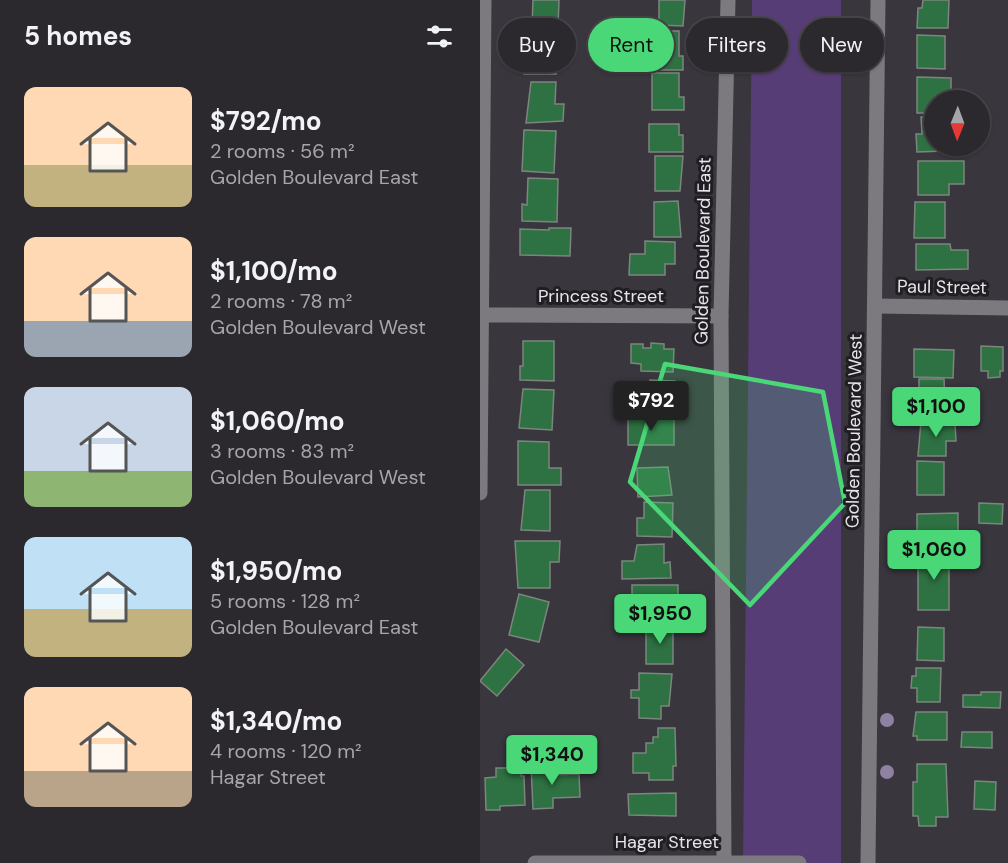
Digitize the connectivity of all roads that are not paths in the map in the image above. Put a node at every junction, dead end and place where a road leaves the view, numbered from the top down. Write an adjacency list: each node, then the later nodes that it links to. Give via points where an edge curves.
1 (484, 0): 6 (street)
2 (728, 0): 7 (street, Golden Boulevard East)
3 (878, 0): 4 (street, Golden Boulevard West)
4 (876, 306): 5 (street, Paul Street); 12 (street, Golden Boulevard West)
5 (1008, 308)
6 (481, 315): 7 (street, Princess Street); 8 (street)
7 (721, 316): 9 (street, Golden Boulevard East)
8 (480, 493)
9 (724, 862): 10 (street, Hagar Street); 11 (street, Hagar Street)
10 (535, 863)
11 (799, 863)
12 (868, 863)

